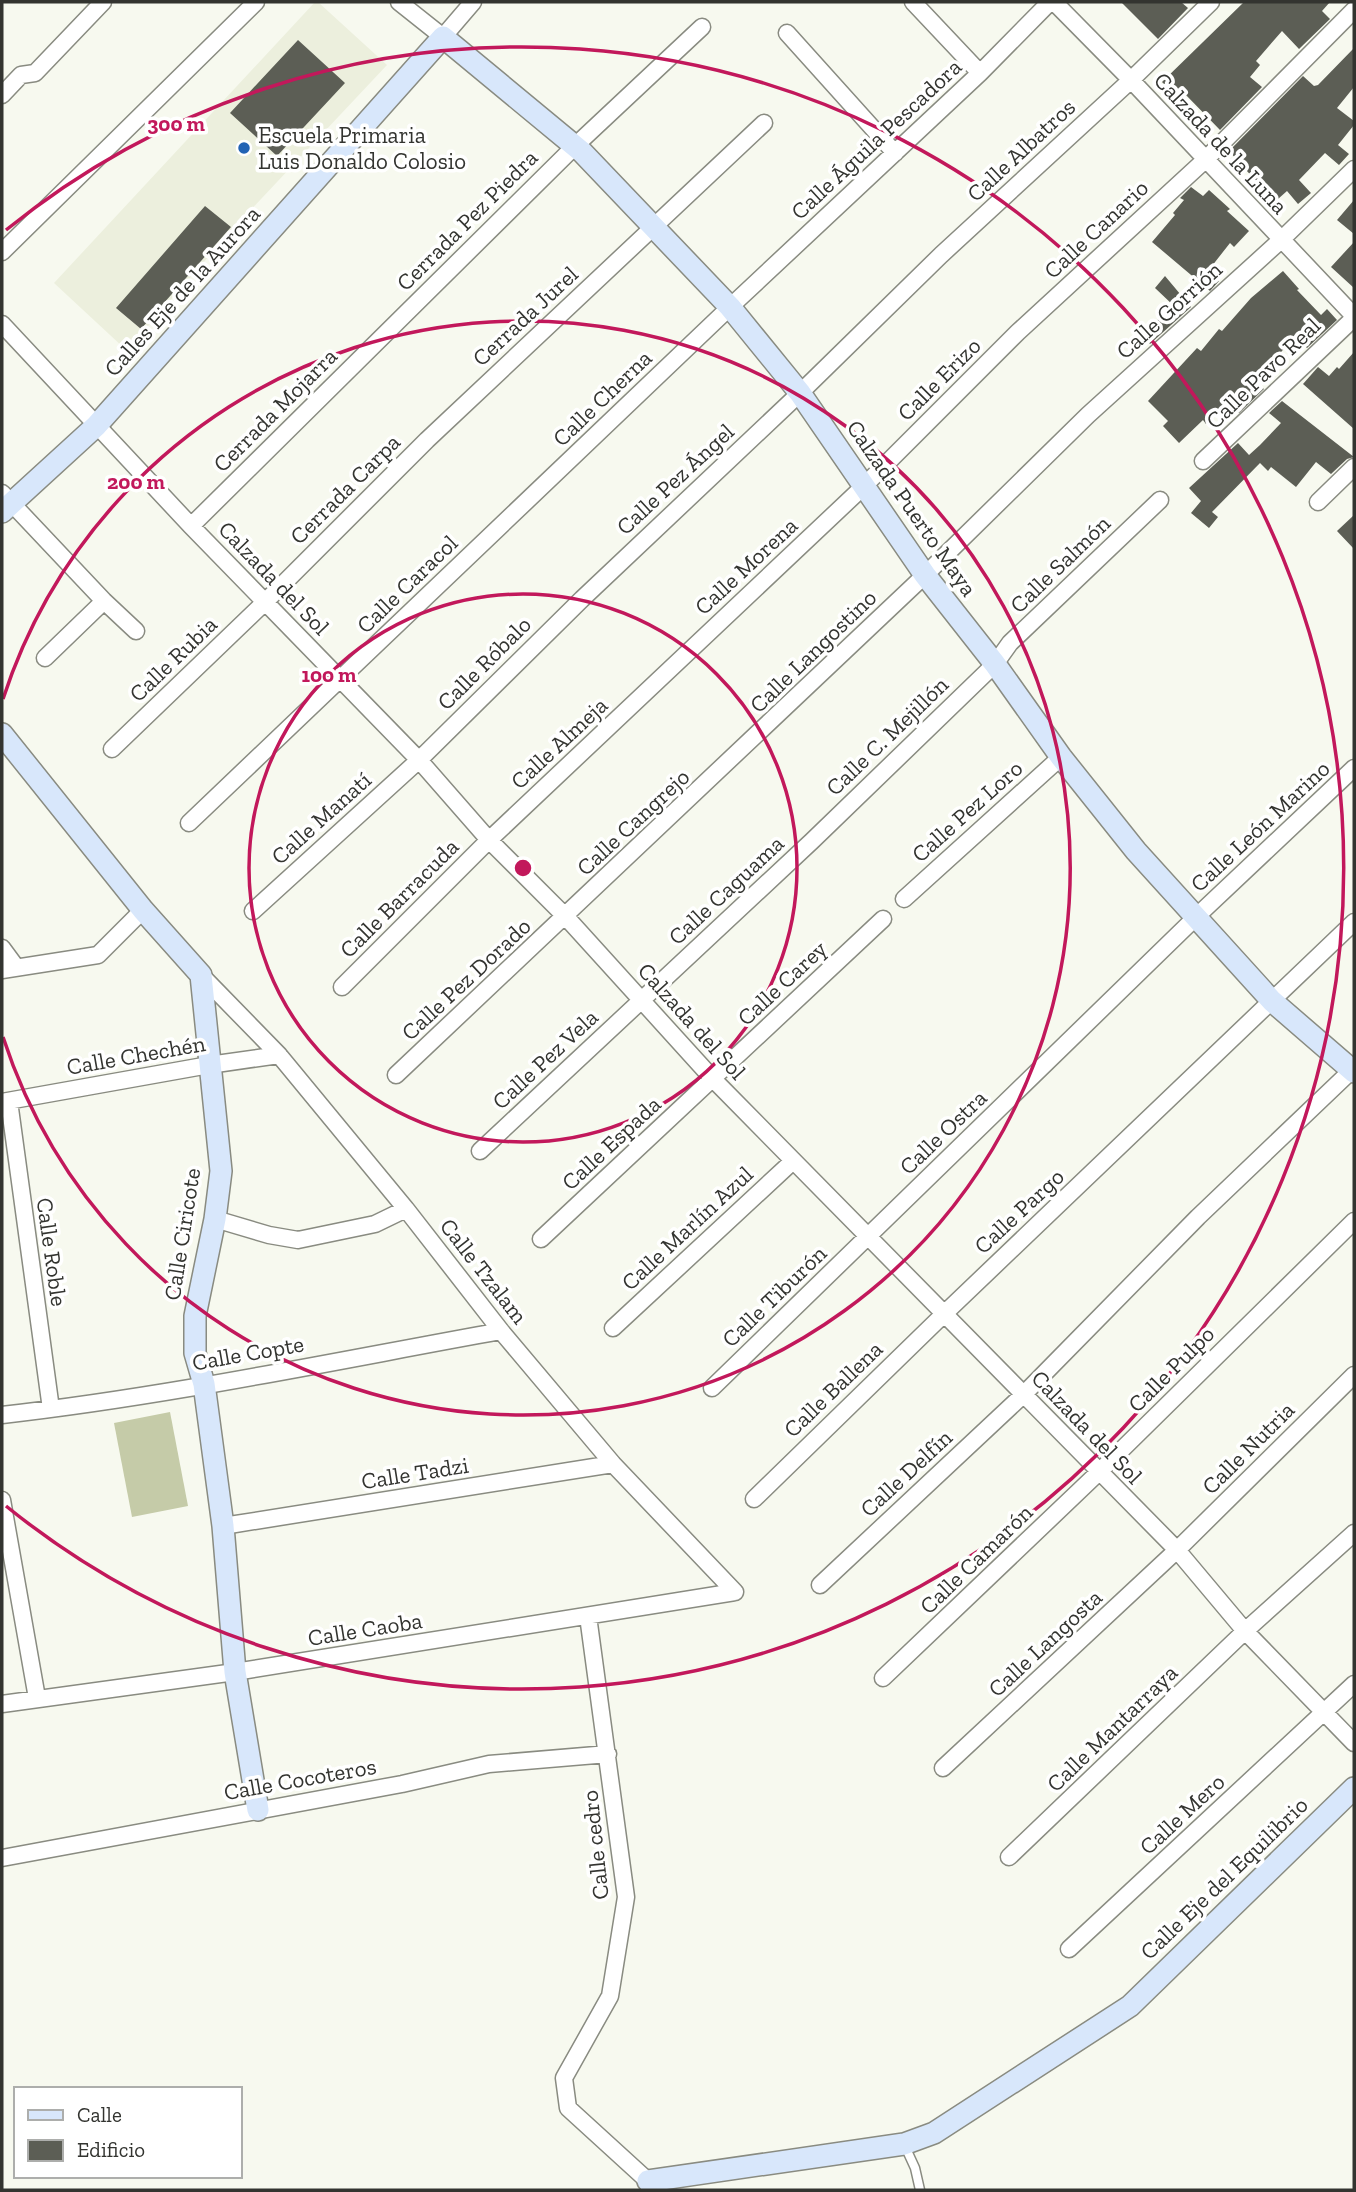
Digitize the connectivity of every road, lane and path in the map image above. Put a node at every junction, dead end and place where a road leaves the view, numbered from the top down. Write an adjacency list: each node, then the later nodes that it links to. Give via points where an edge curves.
1 (103, 2): 14 (street, via 34,73 21,75)
2 (256, 2): 22 (street)
3 (399, 2): 11 (street, Calzada Puerto Maya)
4 (913, 2): 12 (street)
5 (1052, 2): 12 (street, Calle Águila Pescadora); 13 (street, Calzada de la Luna)
6 (1211, 2): 13 (street, Calle Albatros)
7 (467, 4): 11 (street, Calles Eje de la Aurora)
8 (1354, 10): 18 (street, Calle Canario)
9 (702, 27): 16 (street, Cerrada Pez Piedra)
10 (787, 33): 17 (street)
11 (443, 37): 16 (street, Calzada Puerto Maya); 29 (street, Calles Eje de la Aurora)
12 (980, 73): 17 (street, Calle Águila Pescadora)
13 (1131, 80): 18 (street, Calzada de la Luna); 28 (street, Calle Albatros)
14 (2, 95)
15 (764, 123): 20 (street, Cerrada Jurel)
16 (575, 146): 20 (street, Calzada Puerto Maya); 26 (street, Cerrada Pez Piedra)
17 (895, 153): 23 (street, Calle Águila Pescadora)
18 (1205, 160): 21 (street, Calzada de la Luna); 27 (street, Calle Canario)
19 (1354, 169): 21 (street, Calle Gorrión)
20 (653, 226): 23 (street, Calzada Puerto Maya); 30 (street, Cerrada Jurel)
21 (1281, 240): 24 (street, Calzada de la Luna); 39 (street, Calle Gorrión, via 1088,415)
22 (2, 253)
23 (730, 307): 28 (street, Calzada Puerto Maya); 37 (street, Calle Cherna)
24 (1354, 317): 31 (street, Calle Pavo Real)
25 (2, 324): 29 (street, Calzada del Sol)
26 (391, 326): 38 (street, Cerrada Mojarra)
27 (1018, 332): 33 (street, Calle Erizo)
28 (800, 393): 33 (street, Calzada Puerto Maya); 40 (street, Calle Pez Ángel)
29 (96, 426): 36 (street, Calles Eje de la Aurora); 38 (street, Calzada del Sol)
30 (428, 440): 42 (street, Cerrada Carpa)
31 (1203, 461)
32 (1354, 467): 35 (street)
33 (863, 487): 39 (street, Calzada Puerto Maya); 46 (street, Calle Morena)
34 (1160, 500): 45 (street, Calle Salmón, via 1010,643)
35 (1318, 502)
36 (6, 503): 41 (street)
37 (505, 522): 47 (street, Calle Caracol)
38 (191, 526): 42 (street, Calzada del Sol)
39 (925, 575): 45 (street, Calzada Puerto Maya); 52 (street, Calle Langostino)
40 (582, 599): 51 (street, Calle Róbalo)
41 (104, 601): 43 (street); 44 (street)
42 (266, 601): 47 (street, Calzada del Sol); 49 (street, Calle Rubia)
43 (136, 631)
44 (44, 658)
45 (995, 664): 50 (street, Calzada Puerto Maya); 56 (street, Calle C. Mejillón)
46 (660, 678): 55 (street, Calle Almeja)
47 (340, 679): 51 (street, Calzada del Sol); 54 (street, Calle Caracol)
48 (2, 734): 58 (street)
49 (112, 749)
50 (1061, 757): 57 (street, Calle Pez Loro); 61 (street, Calzada Puerto Maya)
51 (419, 760): 55 (street, Calzada del Sol); 59 (street, Calle Manatí)
52 (731, 760): 60 (street, Calle Cangrejo)
53 (1354, 768): 61 (street, Calle León Marino)
54 (189, 823)
55 (489, 840): 60 (street, Calzada del Sol); 67 (street, Calle Barracuda)
56 (811, 841): 68 (street, Calle Caguama)
57 (904, 898)
58 (143, 910): 65 (street, via 99,956); 66 (street)
59 (253, 911)
60 (566, 917): 68 (street, Calzada del Sol); 74 (street, Calle Pez Dorado)
61 (1196, 917): 69 (street, Calzada Puerto Maya); 71 (street, Calle León Marino)
62 (883, 919): 75 (street, Calle Carey)
63 (1354, 922): 69 (street, Calle Pargo)
64 (2, 948): 65 (street)
65 (9, 968)
66 (201, 975): 70 (street, Calle Tzalam); 72 (street, Calle Ciricote)
67 (342, 987)
68 (641, 1000): 75 (street, Calzada del Sol); 77 (street, Calle Pez Vela)
69 (1272, 1001): 73 (street, Calzada Puerto Maya); 84 (street, Calle Pargo)
70 (279, 1055): 72 (street, Calle Chechén); 79 (street, Calle Tzalam)
71 (1050, 1059): 82 (street, Calle Ostra)
72 (209, 1065): 76 (street, Calle Chechén); 80 (street, Calle Ciricote, via 221,1171)
73 (1354, 1070): 90 (street, Calle Delfín, via 1198,1217)
74 (396, 1075)
75 (713, 1079): 78 (street, Calzada del Sol); 83 (street, Calle Espada)
76 (5, 1102): 91 (street, Calle Roble)
77 (480, 1152)
78 (793, 1161): 82 (street, Calzada del Sol); 85 (street, Calle Marlín Azul)
79 (406, 1209): 80 (street, via 375,1224 299,1240); 86 (street, Calle Tzalam)
80 (215, 1219): 88 (street, Calle Ciricote, via 195,1316 195,1353)
81 (1354, 1221): 94 (street, Calle Pulpo)
82 (868, 1237): 84 (street, Calzada del Sol); 89 (street, Calle Tiburón)
83 (541, 1239)
84 (944, 1312): 90 (street, Calzada del Sol); 95 (street, Calle Ballena)
85 (613, 1328)
86 (501, 1331): 88 (street, Calle Copte); 93 (street, Calle Tzalam)
87 (1352, 1376): 99 (street, Calle Nutria)
88 (204, 1384): 91 (street, Calle Copte); 97 (street, Calle Ciricote)
89 (712, 1388)
90 (1024, 1394): 94 (street, Calzada del Sol); 100 (street, Calle Delfín)
91 (51, 1409): 92 (street, Calle Copte)
92 (2, 1415)
93 (613, 1464): 97 (street, Calle Tadzi); 101 (street, Calle Tzalam)
94 (1100, 1472): 99 (street, Calzada del Sol); 105 (street, Calle Camarón)
95 (754, 1499)
96 (2, 1500): 107 (street)
97 (223, 1526): 104 (street, Calle Ciricote)
98 (1354, 1533): 103 (street, Calle Mantarraya)
99 (1177, 1550): 103 (street, Calzada del Sol); 112 (street, Calle Langosta)
100 (820, 1585)
101 (734, 1591): 102 (street, Calle Caoba)
102 (588, 1616): 104 (street, Calle Caoba); 111 (street, Calle cedro)
103 (1245, 1631): 109 (street, Calzada del Sol); 115 (street, Calle Mantarraya)
104 (235, 1672): 107 (street, Calle Caoba); 114 (street, Calle Ciricote)
105 (883, 1678)
106 (1354, 1684): 109 (street, Calle Mero)
107 (37, 1698): 108 (street, Calle Caoba)
108 (2, 1704)
109 (1326, 1712): 110 (street, Calzada del Sol); 117 (street, Calle Mero)
110 (1354, 1743)
111 (608, 1754): 114 (street, Calle Cocoteros, via 489,1764); 119 (street, Calle cedro, via 625,1897 610,1996 564,2078 568,2108)
112 (943, 1768)
113 (1354, 1788): 118 (street, Calle Eje del Equilibrio, via 1130,2006 934,2133)
114 (258, 1810): 116 (street, Calle Cocoteros)
115 (1009, 1857)
116 (2, 1858)
117 (1069, 1949)
118 (904, 2144): 119 (street, Calle Eje del Equilibrio); 120 (lane)
119 (649, 2186)
120 (920, 2190)

